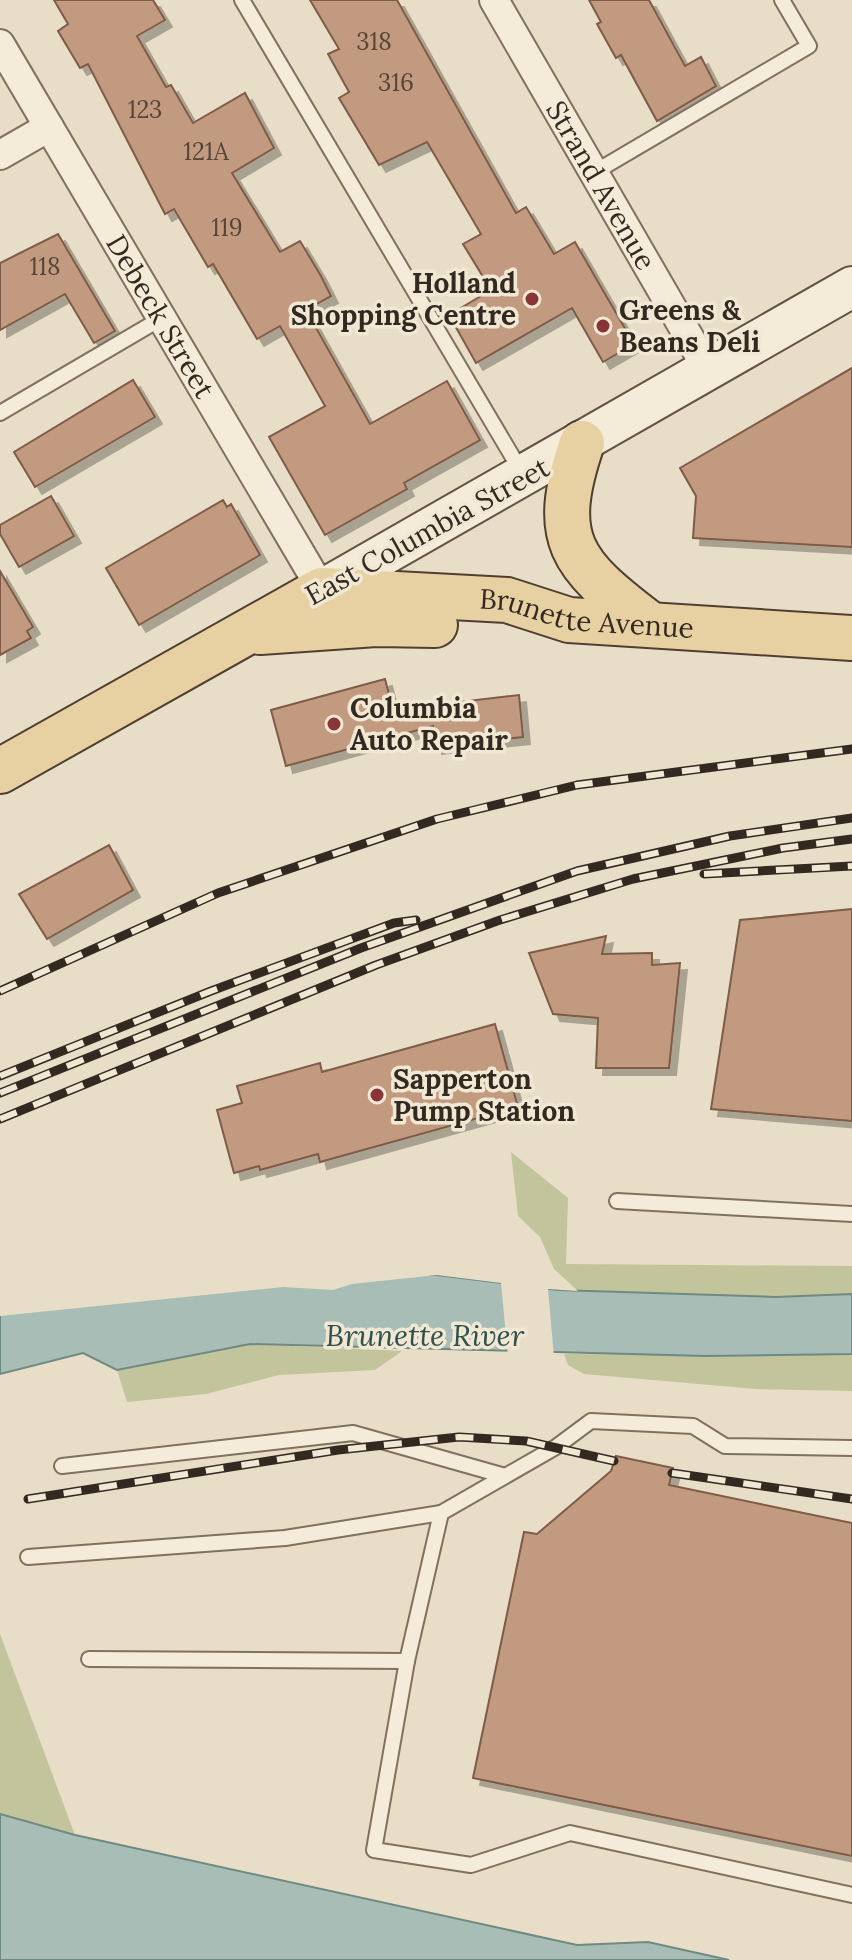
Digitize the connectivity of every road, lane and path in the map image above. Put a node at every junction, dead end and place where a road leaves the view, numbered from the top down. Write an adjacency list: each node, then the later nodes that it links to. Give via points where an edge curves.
1 (242, 0): 13 (lane)
2 (494, 0): 7 (street, Strand Avenue)
3 (782, 0): 7 (lane, via 809,46)
4 (0, 44): 5 (street, Debeck Street)
5 (49, 127): 6 (street); 9 (street, Debeck Street)
6 (0, 155)
7 (595, 172): 10 (street, Strand Avenue)
8 (852, 287): 10 (street, East Columbia Street)
9 (162, 318): 11 (lane); 14 (street, Debeck Street)
10 (708, 370): 12 (street, East Columbia Street)
11 (0, 413)
12 (582, 443): 13 (street, East Columbia Street); 16 (main road, via 569,479 569,534 580,562 598,585)
13 (524, 476): 14 (street, East Columbia Street)
14 (322, 590): 15 (main road, Brunette Avenue, via 507,600); 17 (main road, East Columbia Street)
15 (569, 620): 16 (main road, Brunette Avenue); 17 (main road, via 493,626 363,624)
16 (647, 622): 18 (main road, Brunette Avenue)
17 (243, 634): 19 (main road, East Columbia Street)
18 (852, 638)
19 (0, 771)
20 (617, 1201): 21 (lane)
21 (852, 1214)
22 (852, 1448): 24 (lane, via 725,1446 693,1426 591,1421)
23 (62, 1466): 24 (lane, via 353,1433)
24 (505, 1476): 25 (lane)
25 (441, 1513): 26 (lane, via 285,1538); 28 (lane)
26 (28, 1557)
27 (89, 1659): 28 (lane)
28 (407, 1661): 29 (lane, via 374,1850 471,1865 570,1833)
29 (852, 1895)

